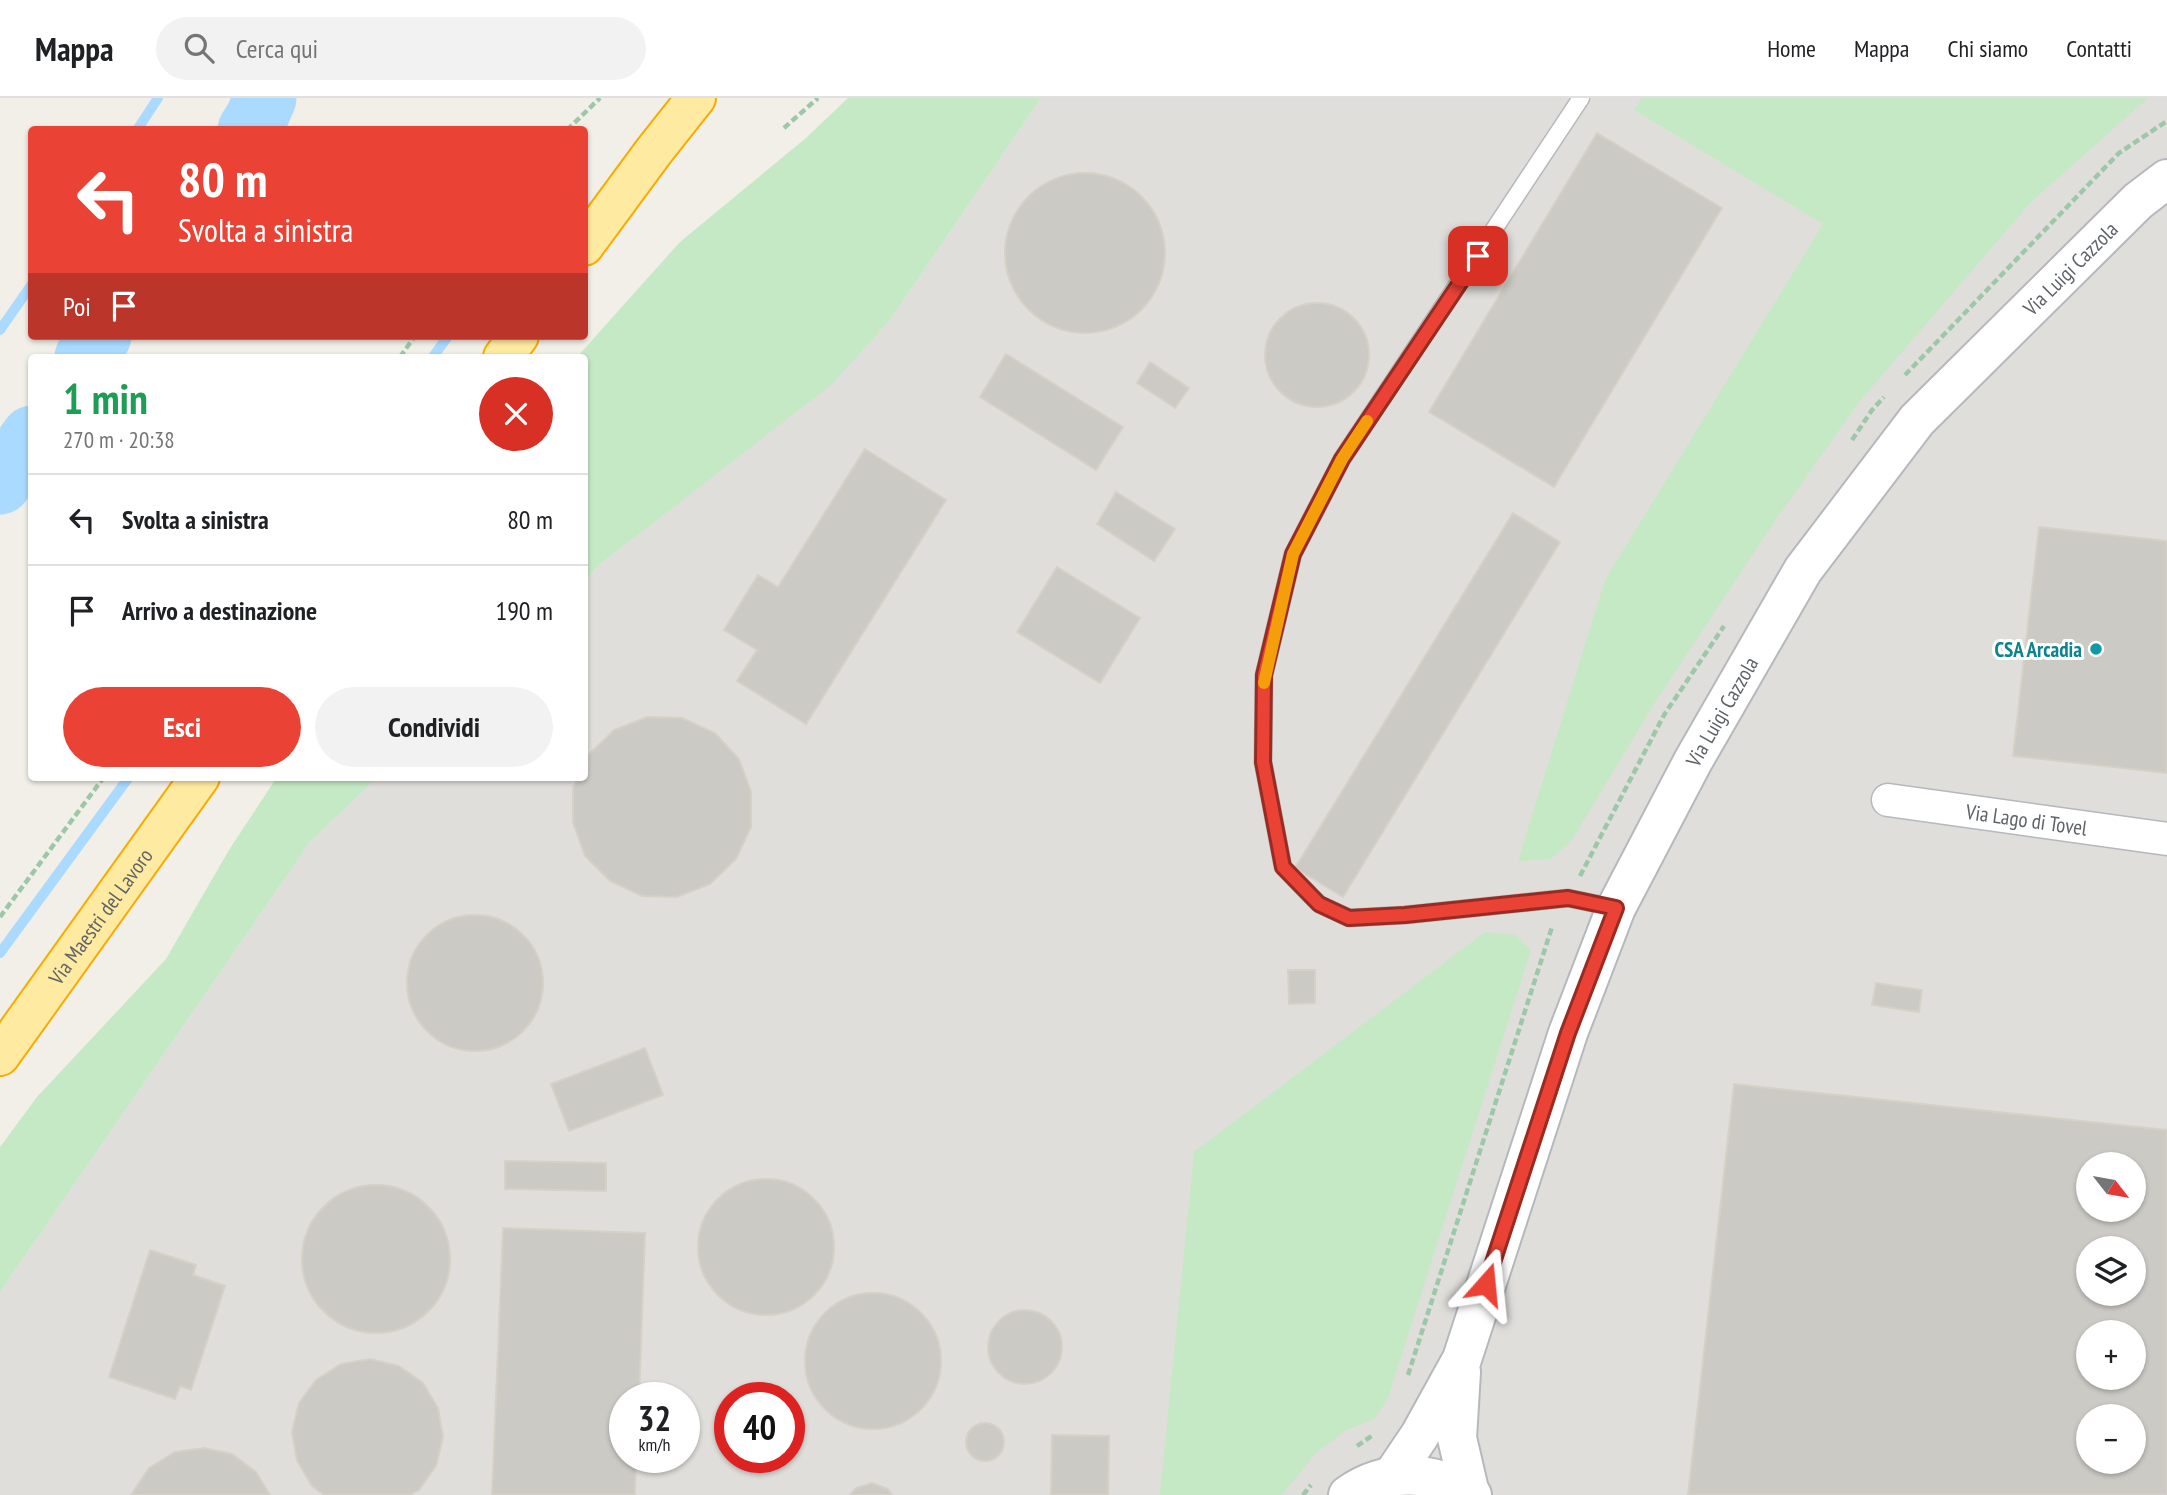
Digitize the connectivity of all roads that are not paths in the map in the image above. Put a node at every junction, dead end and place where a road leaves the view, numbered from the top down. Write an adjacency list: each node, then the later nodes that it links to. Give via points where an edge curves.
1 (696, 98): 4 (highway)
2 (1581, 98): 10 (lane, via 1342,459 1293,554 1264,675 1263,762 1283,867 1319,904 1349,918 1568,898)
3 (2167, 179): 10 (street, Via Luigi Cazzola, via 2138,201 1917,420 1803,570 1693,761)
4 (588, 241)
5 (516, 340): 6 (highway)
6 (505, 354)
7 (197, 781): 11 (highway, Via Maestri del Lavoro)
8 (1888, 800): 9 (street, Via Lago di Tovel)
9 (2167, 839)
10 (1616, 908): 12 (street, Via Luigi Cazzola, via 1568,1033)
11 (0, 1056)
12 (1462, 1360): 13 (street, Via Luigi Cazzola); 14 (street, Via Luigi Cazzola, via 1457,1437)
13 (1393, 1475): 14 (street, Via Luigi Cazzola, via 1420,1474); 15 (street, Via Luigi Cazzola)
14 (1471, 1494)
15 (1348, 1495)

